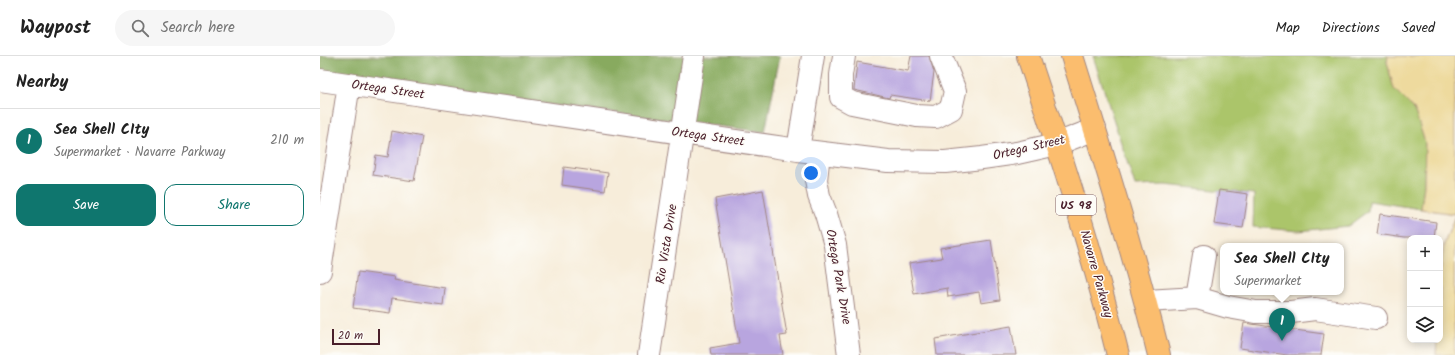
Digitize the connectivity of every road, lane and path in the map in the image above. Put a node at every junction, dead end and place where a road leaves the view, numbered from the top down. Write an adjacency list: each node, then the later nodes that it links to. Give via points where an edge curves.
1 (694, 56): 10 (street, Rio Vista Drive)
2 (813, 56): 12 (street, Ortega Park Drive)
3 (844, 56): 4 (street, via 841,97 852,104 936,117 950,109 955,91)
4 (941, 56)
5 (1028, 56): 11 (highway, Navarre Parkway / US 98)
6 (1072, 56): 9 (highway, US 98)
7 (320, 80): 8 (street, Ortega Street)
8 (349, 84): 10 (street, Ortega Street); 14 (street)
9 (1095, 129): 11 (street, Ortega Street); 16 (highway, US 98)
10 (684, 133): 12 (street, Ortega Street); 18 (street, Rio Vista Drive)
11 (1058, 144): 12 (street, Ortega Street, via 1017,153 945,162 888,161); 20 (highway, Navarre Parkway / US 98)
12 (809, 151): 19 (street, Ortega Park Drive, via 819,196 835,246)
13 (1204, 256): 15 (street)
14 (320, 271)
15 (1197, 298): 16 (street); 17 (street, via 1256,312 1315,309)
16 (1146, 300): 21 (highway, US 98)
17 (1376, 318)
18 (649, 355)
19 (849, 355)
20 (1118, 355)
21 (1159, 355)

